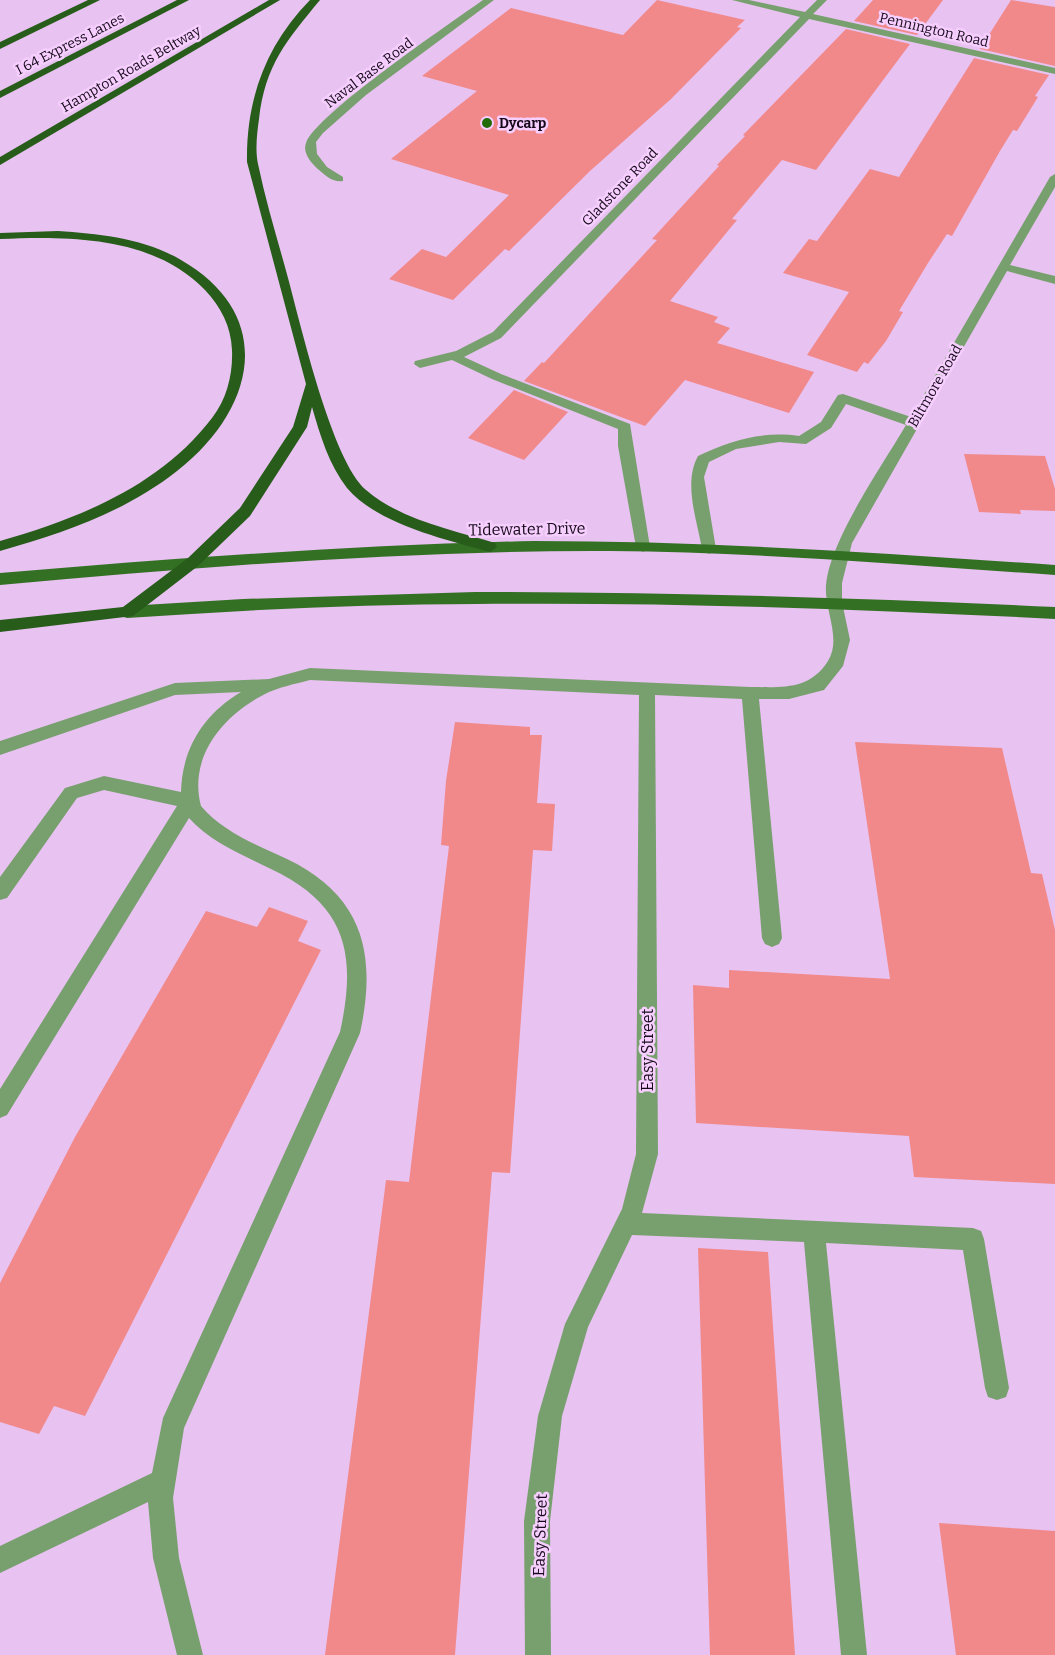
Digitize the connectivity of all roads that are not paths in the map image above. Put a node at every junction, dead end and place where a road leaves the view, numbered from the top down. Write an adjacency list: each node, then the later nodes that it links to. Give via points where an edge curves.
1 (95, 0): 9 (highway)
2 (184, 0): 11 (highway, I 64 Express Lanes)
3 (275, 0): 12 (highway, Hampton Roads Beltway)
4 (315, 0): 20 (highway, via 284,38 266,72 253,120 251,148 284,288)
5 (489, 0): 14 (street, Naval Base Road, via 314,134 312,154 320,166)
6 (737, 0): 8 (street, Pennington Road)
7 (822, 0): 8 (street, Gladstone Road)
8 (807, 16): 10 (street, Pennington Road); 18 (street, Gladstone Road, via 497,335)
9 (0, 46)
10 (1055, 71)
11 (0, 95)
12 (0, 162)
13 (1055, 177): 16 (street, Biltmore Road)
14 (339, 179)
15 (0, 236): 22 (highway, via 94,237 161,254 189,269 211,287 227,309 237,334 240,367 234,391 218,420 165,473 85,518)
16 (1004, 267): 17 (street); 21 (street, Biltmore Road)
17 (1055, 280)
18 (455, 357): 19 (street, Gladstone Road); 24 (street, via 484,373 625,427)
19 (420, 364)
20 (312, 384): 23 (highway, via 343,471 358,491 398,515); 27 (highway, via 300,427 245,512)
21 (914, 423): 25 (street, via 843,398 826,425 801,441 779,438 733,445 703,459 697,477); 26 (street, Biltmore Road)
22 (0, 546)
23 (490, 547): 24 (main road, Tidewater Drive); 27 (main road, Tidewater Drive)
24 (643, 547): 25 (main road, Tidewater Drive)
25 (709, 549): 26 (main road, Tidewater Drive)
26 (840, 555): 28 (main road, Tidewater Drive); 30 (street, Biltmore Road)
27 (193, 562): 29 (main road, Tidewater Drive); 31 (highway)
28 (1055, 570)
29 (0, 579)
30 (834, 602): 31 (main road, via 638,597 386,598); 32 (main road); 36 (street, via 842,640 837,662 818,685 789,693)
31 (127, 612): 33 (highway)
32 (1055, 613)
33 (0, 626)
34 (274, 683): 35 (street, via 310,674); 37 (street, via 175,689); 38 (street, via 241,700 214,723 198,745 189,772)
35 (647, 689): 36 (street); 42 (street, Easy Street, via 647,1154 632,1212)
36 (750, 693): 40 (street)
37 (0, 748)
38 (190, 801): 39 (street, via 104,783 71,793); 41 (street); 45 (street, via 195,812 229,839 305,878 332,902 351,933 359,969 358,1001 350,1033 172,1427)
39 (0, 892)
40 (772, 938)
41 (0, 1108)
42 (625, 1224): 43 (street); 48 (street, Easy Street, via 577,1324 550,1416 537,1521)
43 (814, 1231): 44 (street, via 973,1239); 49 (street)
44 (997, 1388)
45 (163, 1481): 46 (street); 47 (street, via 160,1498 166,1558)
46 (0, 1560)
47 (190, 1655)
48 (538, 1655)
49 (855, 1655)

